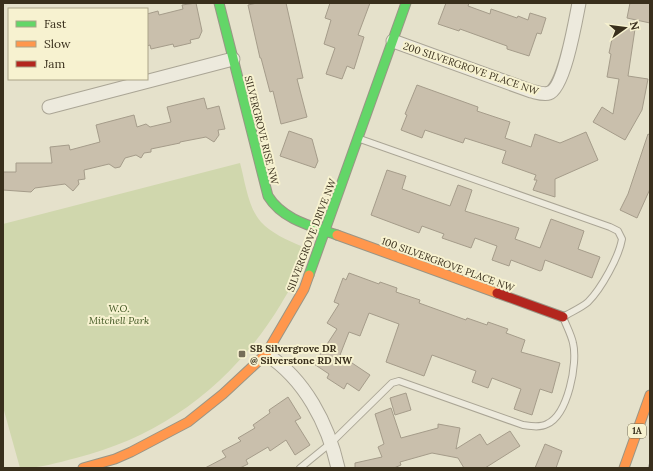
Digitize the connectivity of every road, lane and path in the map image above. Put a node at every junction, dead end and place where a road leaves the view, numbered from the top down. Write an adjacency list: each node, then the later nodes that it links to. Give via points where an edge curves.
1 (219, 3): 5 (main road, SILVERGROVE RISE NW)
2 (406, 3): 4 (main road, SILVERGROVE DRIVE NW)
3 (579, 3): 4 (street, 200 SILVERGROVE PLACE NW, via 562,77 550,93 531,91)
4 (393, 41): 7 (main road, SILVERGROVE DRIVE NW)
5 (233, 59): 6 (street); 8 (main road, SILVERGROVE RISE NW, via 268,196 285,215)
6 (48, 107)
7 (358, 139): 8 (main road, SILVERGROVE DRIVE NW); 9 (lane, via 618,231 622,239 620,250 601,283 587,303)
8 (325, 231): 9 (main road, 100 SILVERGROVE PLACE NW); 10 (main road, SILVERGROVE DRIVE NW, via 304,289)
9 (563, 317): 12 (lane, via 573,344 573,368 563,407 556,418 546,425 523,425 399,381 385,389)
10 (266, 354): 12 (street, via 283,365 306,394 324,422); 13 (main road, SILVERGROVE DRIVE NW, via 188,422)
11 (650, 395): 17 (main road, 1A)
12 (332, 442): 15 (lane); 16 (street)
13 (117, 464): 14 (main road, SILVERGROVE DRIVE NW)
14 (83, 468)
15 (300, 468)
16 (338, 468)
17 (624, 468)

